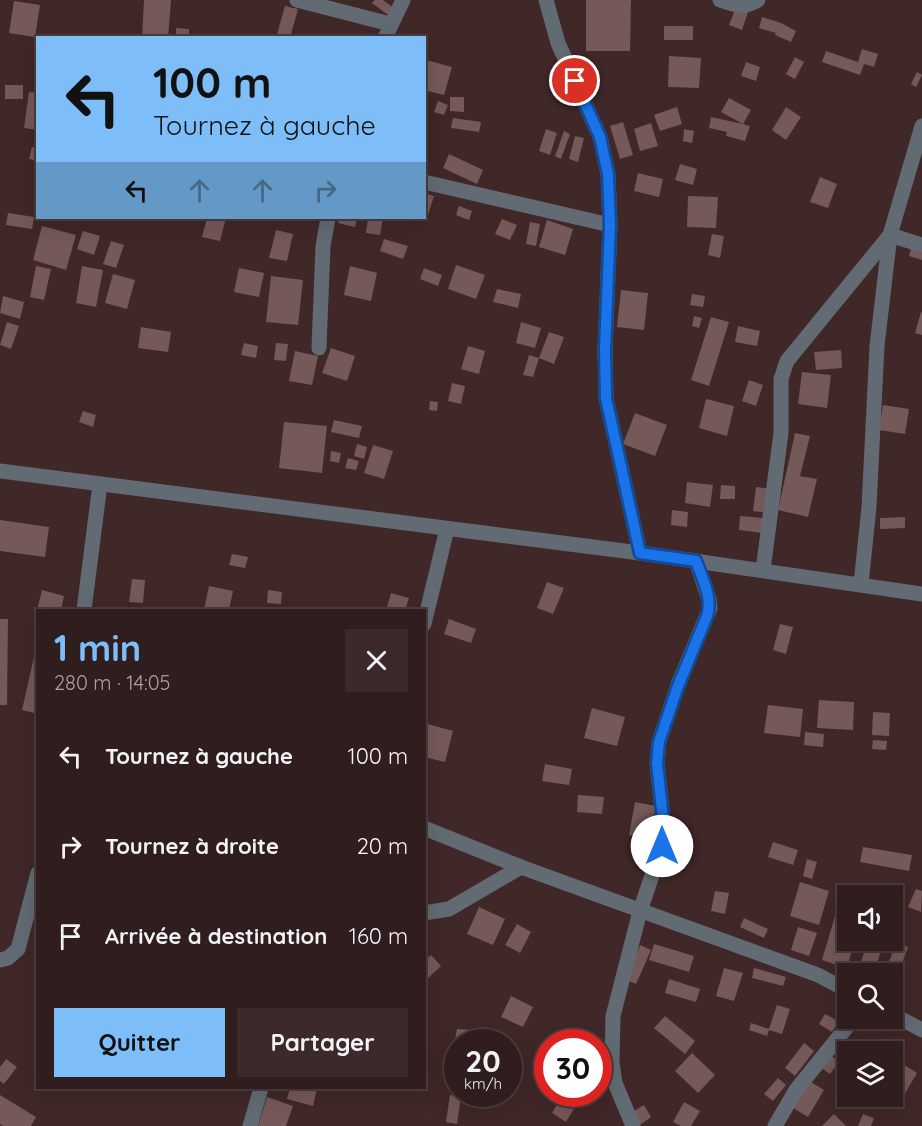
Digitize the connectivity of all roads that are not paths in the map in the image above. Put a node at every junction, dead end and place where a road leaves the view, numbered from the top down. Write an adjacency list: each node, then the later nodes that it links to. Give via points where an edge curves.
1 (297, 0): 6 (street)
2 (403, 0): 6 (street)
3 (546, 0): 10 (street, via 558,43 600,137 608,174)
4 (720, 0): 5 (street, via 749,6)
5 (758, 0)
6 (388, 31)
7 (922, 126): 11 (street)
8 (426, 182): 10 (street)
9 (328, 219): 13 (street)
10 (610, 225): 17 (street, via 606,398)
11 (890, 235): 12 (street); 19 (street, via 783,369 781,433); 20 (street, via 877,346)
12 (922, 245)
13 (319, 348)
14 (0, 471): 15 (street)
15 (100, 484): 16 (street); 22 (street)
16 (447, 529): 17 (street); 23 (street)
17 (640, 553): 18 (street)
18 (696, 561): 19 (street); 27 (street, via 710,608 659,742 657,763 664,829)
19 (763, 570): 20 (street)
20 (861, 584): 21 (street)
21 (922, 594)
22 (84, 609)
23 (426, 616)
24 (426, 829): 25 (street)
25 (521, 867): 27 (street); 28 (street, via 449,909)
26 (36, 881): 29 (street, via 18,949)
27 (640, 910): 30 (street); 36 (street, via 613,1016 615,1083)
28 (426, 913)
29 (0, 960)
30 (837, 985)
31 (903, 1020): 33 (street)
32 (845, 1029): 37 (street, via 796,1090)
33 (922, 1030)
34 (261, 1089): 35 (street)
35 (250, 1126)
36 (633, 1126)
37 (775, 1126)

